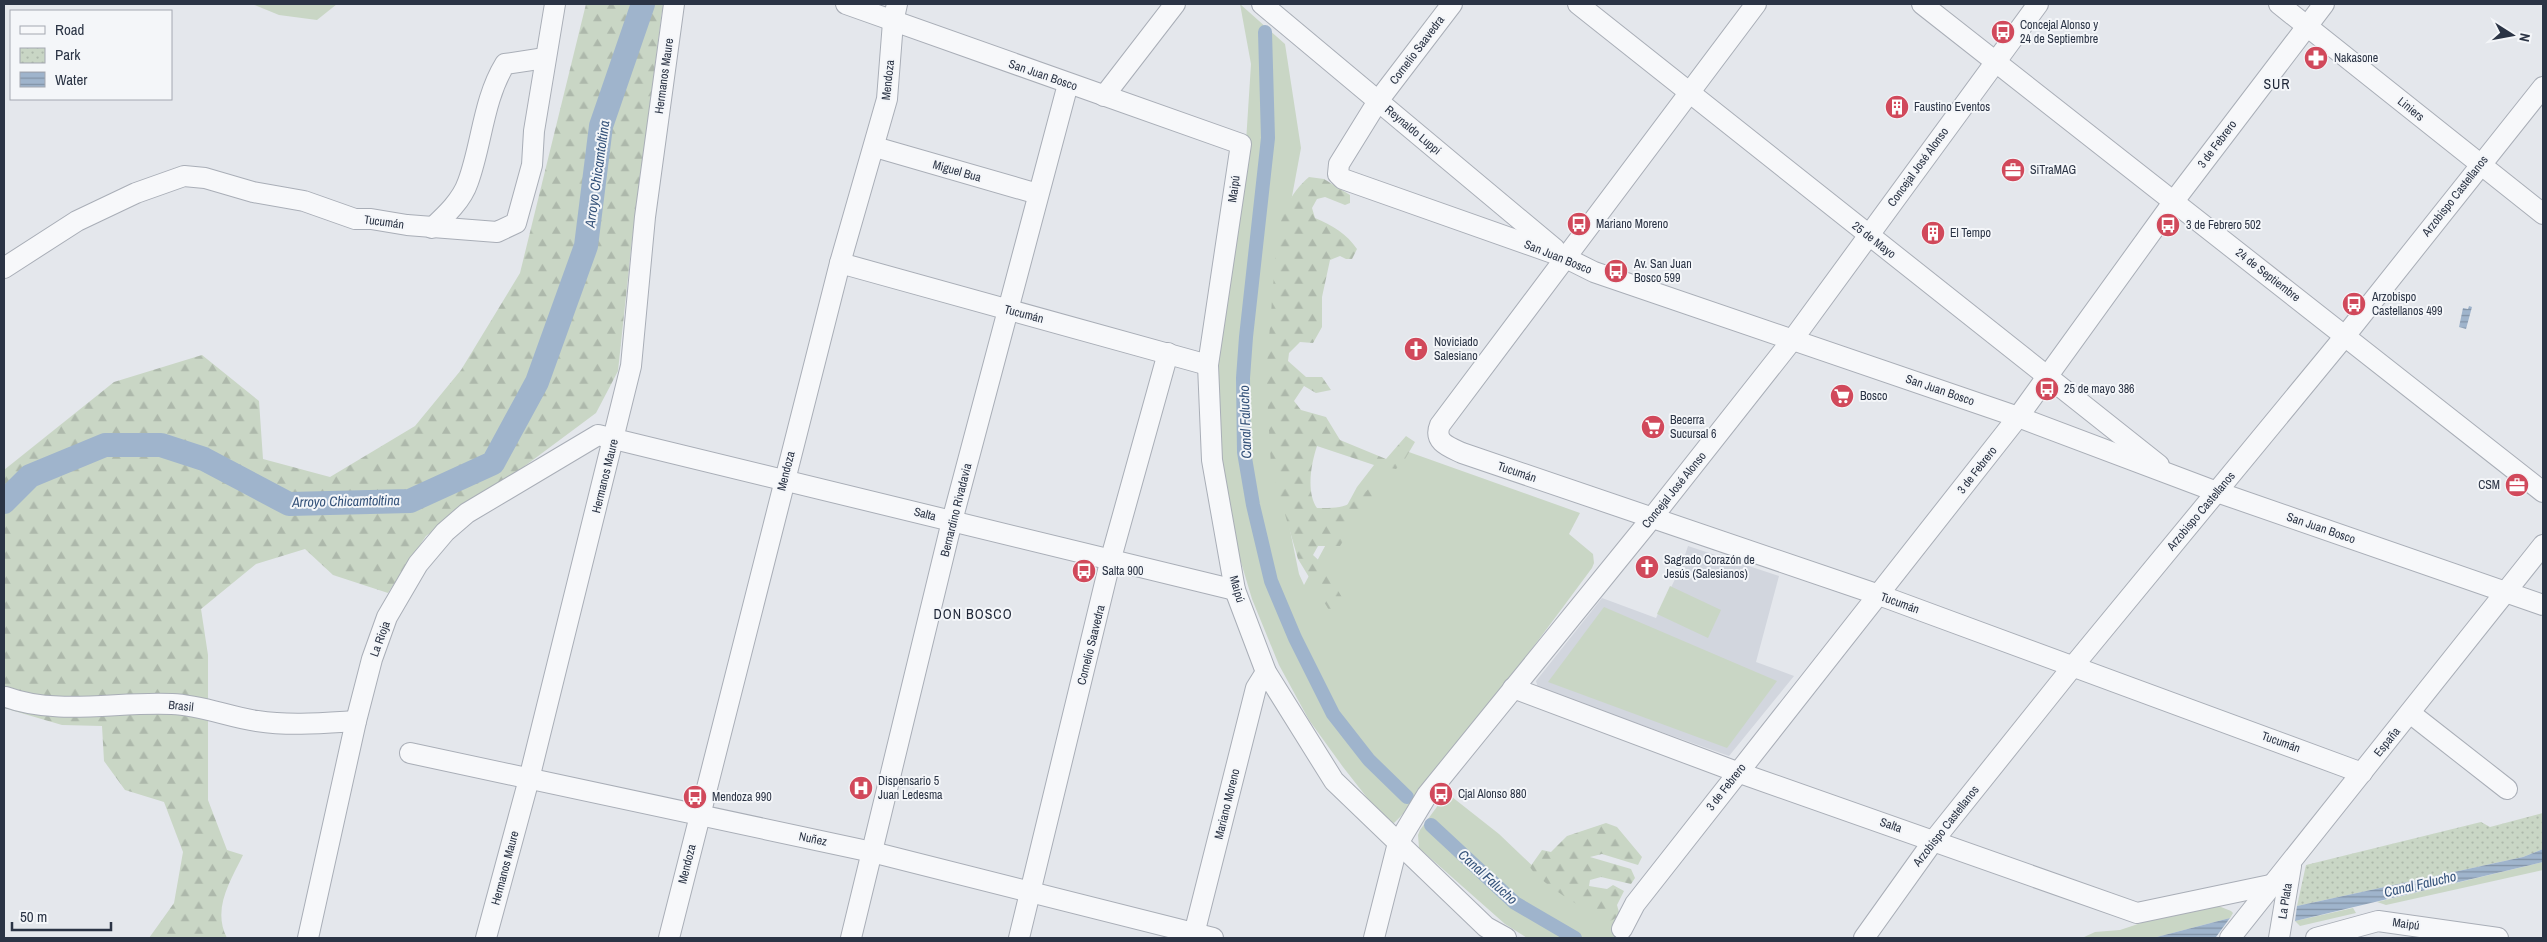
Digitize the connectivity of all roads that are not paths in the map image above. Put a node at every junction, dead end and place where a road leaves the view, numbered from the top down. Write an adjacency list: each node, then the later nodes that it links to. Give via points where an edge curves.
1 (555, 4): 15 (street)
2 (674, 4): 41 (street, Hermanos Maure, via 645,217 631,366 621,409)
3 (846, 4): 13 (street, San Juan Bosco)
4 (1175, 4): 20 (street)
5 (1452, 4): 21 (street, Cornelio Saavedra)
6 (1578, 4): 19 (street, 25 de Mayo)
7 (1756, 4): 19 (street)
8 (1922, 4): 16 (street, 24 de Septiembre)
9 (2038, 4): 16 (street, Concejal José Alonso)
10 (2279, 4): 14 (street, Liniers)
11 (2324, 4): 14 (street, 3 de Febrero)
12 (1270, 8): 21 (street, Reynaldo Luppi)
13 (895, 13): 17 (street, San Juan Bosco); 23 (street, Mendoza, via 887,99)
14 (2306, 25): 24 (street, Liniers); 27 (street, 3 de Febrero)
15 (545, 58): 29 (street, via 505,64 494,82 468,184 451,209); 29 (street, Tucumán, via 532,165 516,223 497,232)
16 (1994, 61): 27 (street, 24 de Septiembre); 30 (street, Concejal José Alonso)
17 (1068, 84): 20 (street, San Juan Bosco); 26 (street, Bernardino Rivadavia)
18 (2543, 87): 24 (street, Arzobispo Castellanos)
19 (1691, 92): 30 (street, 25 de Mayo); 31 (street)
20 (1104, 96): 22 (street, San Juan Bosco)
21 (1378, 101): 25 (street, Cornelio Saavedra, via 1339,164); 31 (street, Reynaldo Luppi)
22 (1241, 144): 38 (street, Maipú)
23 (875, 147): 26 (street, Miguel Bua); 32 (street, Mendoza)
24 (2479, 165): 28 (street, Liniers); 35 (street, Arzobispo Castellanos)
25 (1338, 174): 31 (street, San Juan Bosco, via 1343,179)
26 (1038, 194): 34 (street, Bernardino Rivadavia)
27 (2174, 201): 35 (street, 24 de Septiembre); 39 (street, 3 de Febrero)
28 (2543, 214)
29 (432, 228): 33 (street, Tucumán, via 355,218 304,201 184,176 77,221)
30 (1869, 236): 36 (street, Concejal José Alonso); 39 (street, 25 de Mayo)
31 (1564, 257): 36 (street, San Juan Bosco, via 1594,272); 46 (street, Tucumán, via 1440,425 1438,438 1446,446 1462,453)
32 (840, 263): 34 (street, Tucumán); 43 (street, Mendoza)
33 (4, 268)
34 (1008, 310): 37 (street, Tucumán); 47 (street, Bernardino Rivadavia)
35 (2345, 336): 44 (street, Arzobispo Castellanos); 45 (street, 24 de Septiembre)
36 (1793, 339): 40 (street, San Juan Bosco); 46 (street, Concejal José Alonso)
37 (1168, 354): 38 (street, Tucumán); 49 (street, Cornelio Saavedra)
38 (1208, 365): 50 (street, Maipú, via 1212,460)
39 (2048, 375): 40 (street, 3 de Febrero); 42 (street, 25 de Mayo)
40 (2018, 417): 42 (street, San Juan Bosco); 52 (street, 3 de Febrero)
41 (606, 436): 43 (street, Salta); 59 (street, La Rioja, via 475,507 445,532 418,564 387,617); 63 (street, Hermanos Maure)
42 (2172, 475): 44 (street, San Juan Bosco)
43 (784, 480): 47 (street, Salta); 65 (street, Mendoza)
44 (2217, 492): 51 (street, San Juan Bosco); 54 (street, Arzobispo Castellanos)
45 (2543, 492)
46 (1651, 519): 52 (street, Tucumán); 56 (street, Concejal José Alonso)
47 (952, 521): 49 (street, Salta); 68 (street, Bernardino Rivadavia)
48 (2543, 545): 51 (street, España)
49 (1112, 558): 50 (street, Salta); 71 (street, Cornelio Saavedra)
50 (1235, 590): 55 (street, Maipú)
51 (2506, 592): 53 (street, San Juan Bosco); 58 (street, España)
52 (1879, 595): 54 (street, Tucumán); 61 (street, 3 de Febrero)
53 (2543, 606)
54 (2074, 665): 62 (street, Tucumán); 66 (street, Arzobispo Castellanos)
55 (1266, 672): 67 (street, Maipú, via 1334,782); 74 (street, Mariano Moreno, via 1256,688)
56 (1513, 688): 61 (street, Salta); 67 (street, Concejal José Alonso, via 1427,795)
57 (6, 698): 59 (street, Brasil, via 23,703 78,706 173,704 265,722)
58 (2410, 713): 62 (street, España); 64 (street)
59 (356, 721): 75 (street, La Rioja)
60 (410, 753): 63 (street, Nuñez)
61 (1737, 772): 66 (street, Salta); 72 (street, 3 de Febrero, via 1635,904)
62 (2362, 773): 69 (street, España)
63 (529, 779): 65 (street, Nuñez); 76 (street, Hermanos Maure)
64 (2507, 789)
65 (699, 814): 68 (street, Nuñez); 77 (street, Mendoza)
66 (1934, 840): 70 (street, Salta, via 2137,913); 82 (street, Arzobispo Castellanos)
67 (1398, 843): 73 (street, Maipú); 80 (street, Concejal José Alonso)
68 (872, 852): 71 (street, Nuñez); 78 (street, Bernardino Rivadavia)
69 (2291, 863): 70 (street, España); 84 (street, La Plata)
70 (2275, 884): 83 (street, España)
71 (1031, 894): 74 (street, Nuñez); 79 (street, Cornelio Saavedra)
72 (1622, 928)
73 (1484, 932): 81 (street, Maipú)
74 (1200, 937)
75 (308, 938)
76 (486, 938)
77 (669, 938)
78 (851, 938)
79 (1019, 938)
80 (1374, 938)
81 (1506, 938)
82 (1864, 938)
83 (2230, 938)
84 (2279, 938)
85 (2316, 938): 86 (street, Maipú, via 2378,921)
86 (2498, 938)

